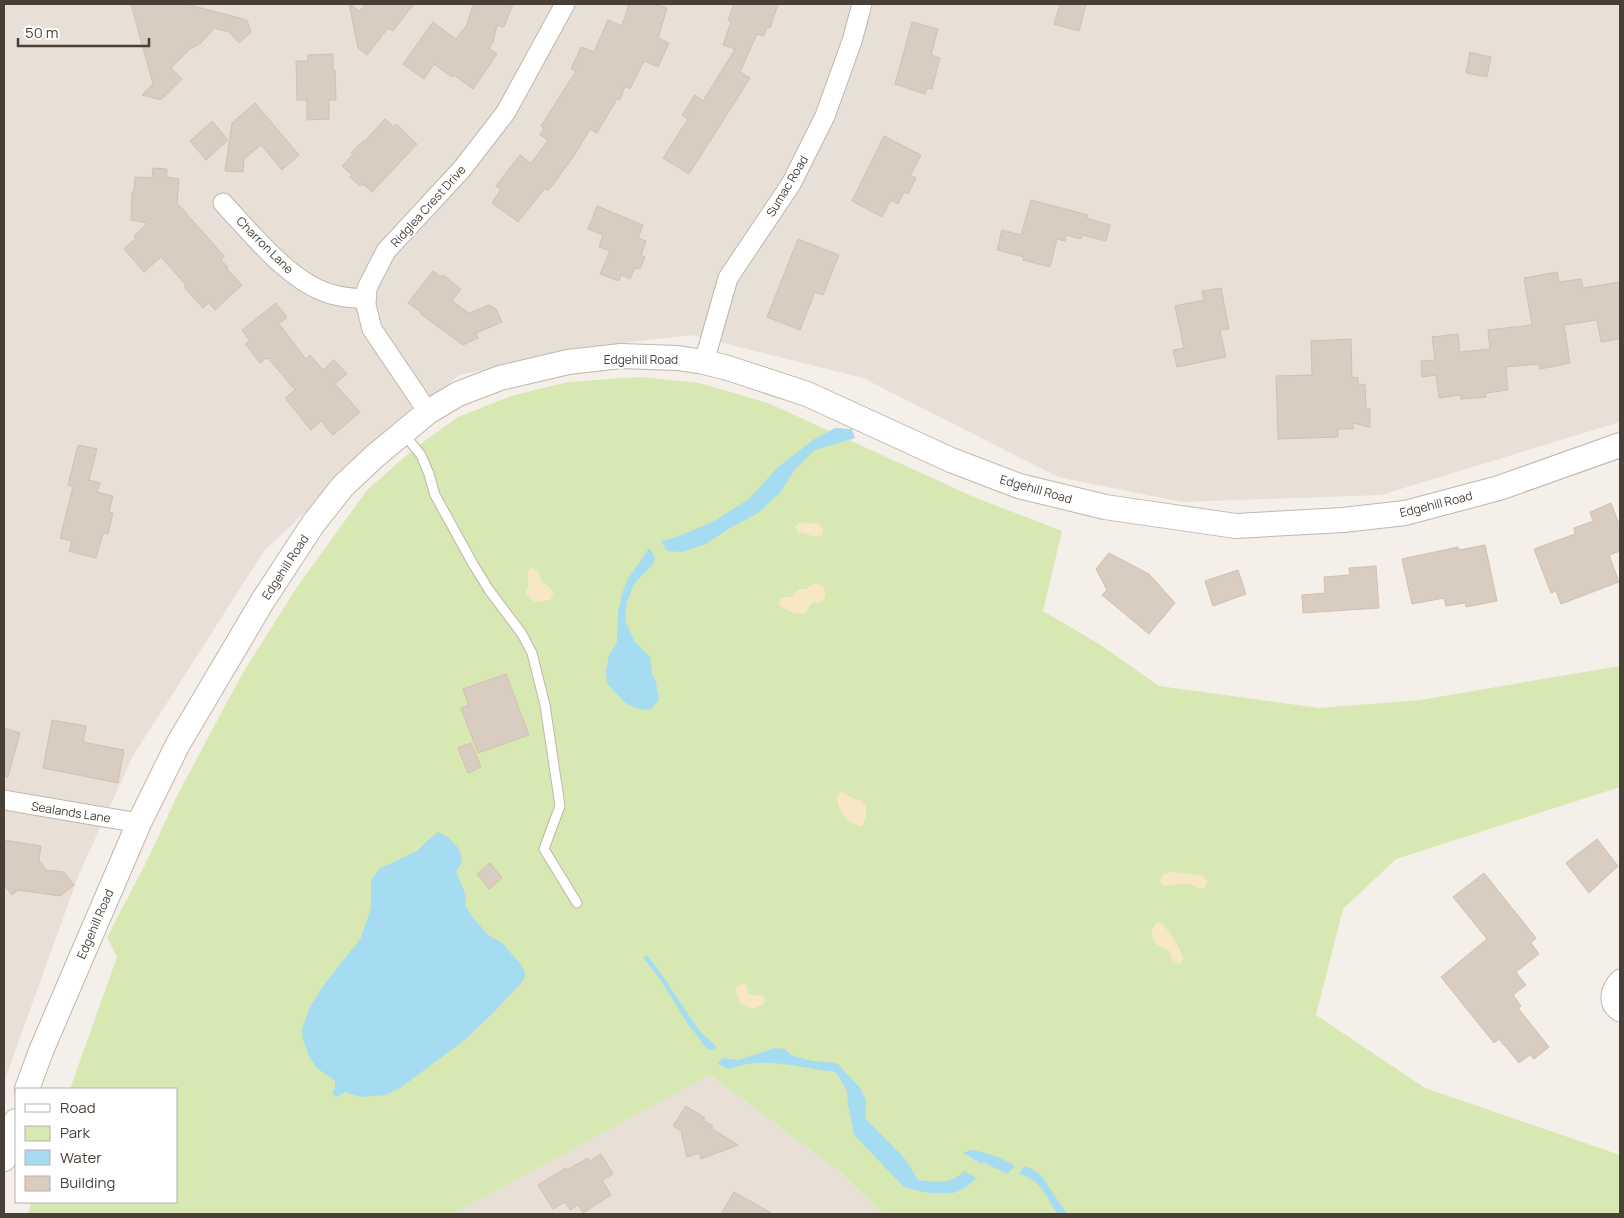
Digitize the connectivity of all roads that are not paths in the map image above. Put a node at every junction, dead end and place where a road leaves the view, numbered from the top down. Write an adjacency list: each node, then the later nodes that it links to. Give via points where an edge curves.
1 (565, 4): 4 (street, Ridglea Crest Drive, via 506,112 462,169 386,251 367,288)
2 (862, 4): 5 (street, Sumac Road, via 825,116 791,184 728,278)
3 (223, 203): 4 (street, Charron Lane, via 285,268 304,282 334,295)
4 (366, 300): 6 (street, Ridglea Crest Drive, via 372,329)
5 (704, 362): 6 (street, Edgehill Road, via 621,356 568,362 500,378 458,394); 8 (street, Edgehill Road, via 807,394 951,460 1018,486 1105,507 1236,526 1405,513 1499,488)
6 (428, 412): 7 (street, Edgehill Road)
7 (403, 433): 10 (street, Edgehill Road, via 343,486 313,524 262,602 178,744); 11 (lane, via 421,455 435,495 489,590 532,653 545,704 560,806 544,849)
8 (1620, 444)
9 (4, 800): 10 (street, Sealands Lane)
10 (139, 823): 14 (street, Edgehill Road)
11 (577, 903)
12 (1620, 979): 13 (street, via 1613,986 1611,998 1613,1006)
13 (1620, 1012)
14 (27, 1088)
15 (10, 1130): 16 (street)
16 (4, 1159)

